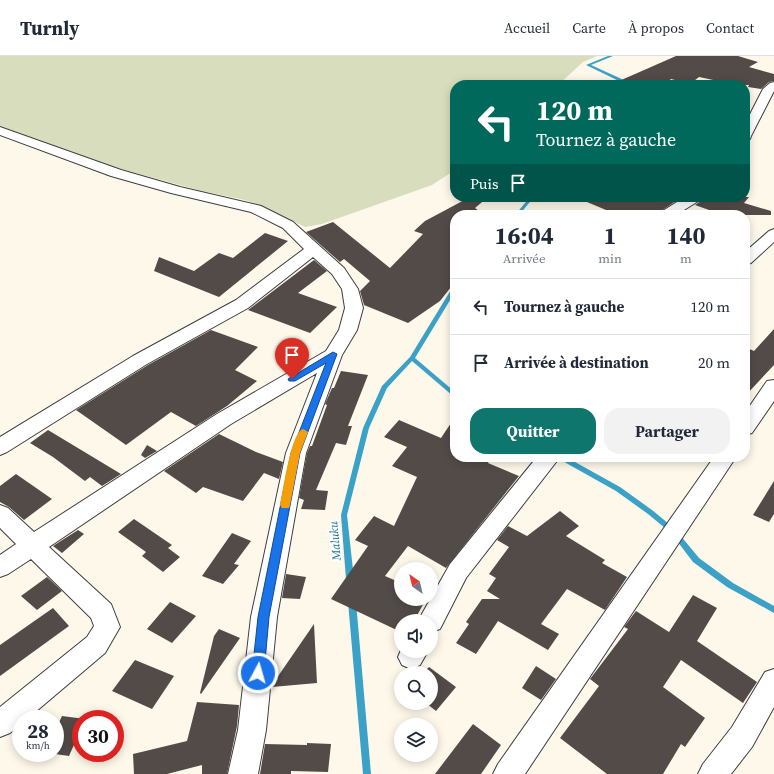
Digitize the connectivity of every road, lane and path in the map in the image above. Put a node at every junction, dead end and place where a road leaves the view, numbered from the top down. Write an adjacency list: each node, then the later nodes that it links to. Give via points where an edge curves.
1 (774, 85): 2 (street, via 769,89)
2 (750, 126)
3 (0, 131): 7 (street, via 123,175 256,209 288,225)
4 (687, 202): 5 (street)
5 (674, 210)
6 (774, 234): 8 (street)
7 (313, 249): 9 (street, via 338,271 350,289 354,308 348,330); 12 (street, via 242,304 140,360)
8 (750, 256)
9 (333, 354): 16 (street, via 224,419); 21 (street, via 296,453 264,617 252,730)
10 (774, 386): 11 (street)
11 (750, 421)
12 (0, 447)
13 (545, 462): 18 (street, via 458,571)
14 (722, 462): 22 (street)
15 (0, 514): 16 (street)
16 (32, 544): 17 (street); 20 (street, via 102,612 107,627 96,645)
17 (0, 567)
18 (435, 614)
19 (774, 681): 23 (street, via 742,737)
20 (0, 724)
21 (243, 774)
22 (508, 774)
23 (713, 774)

